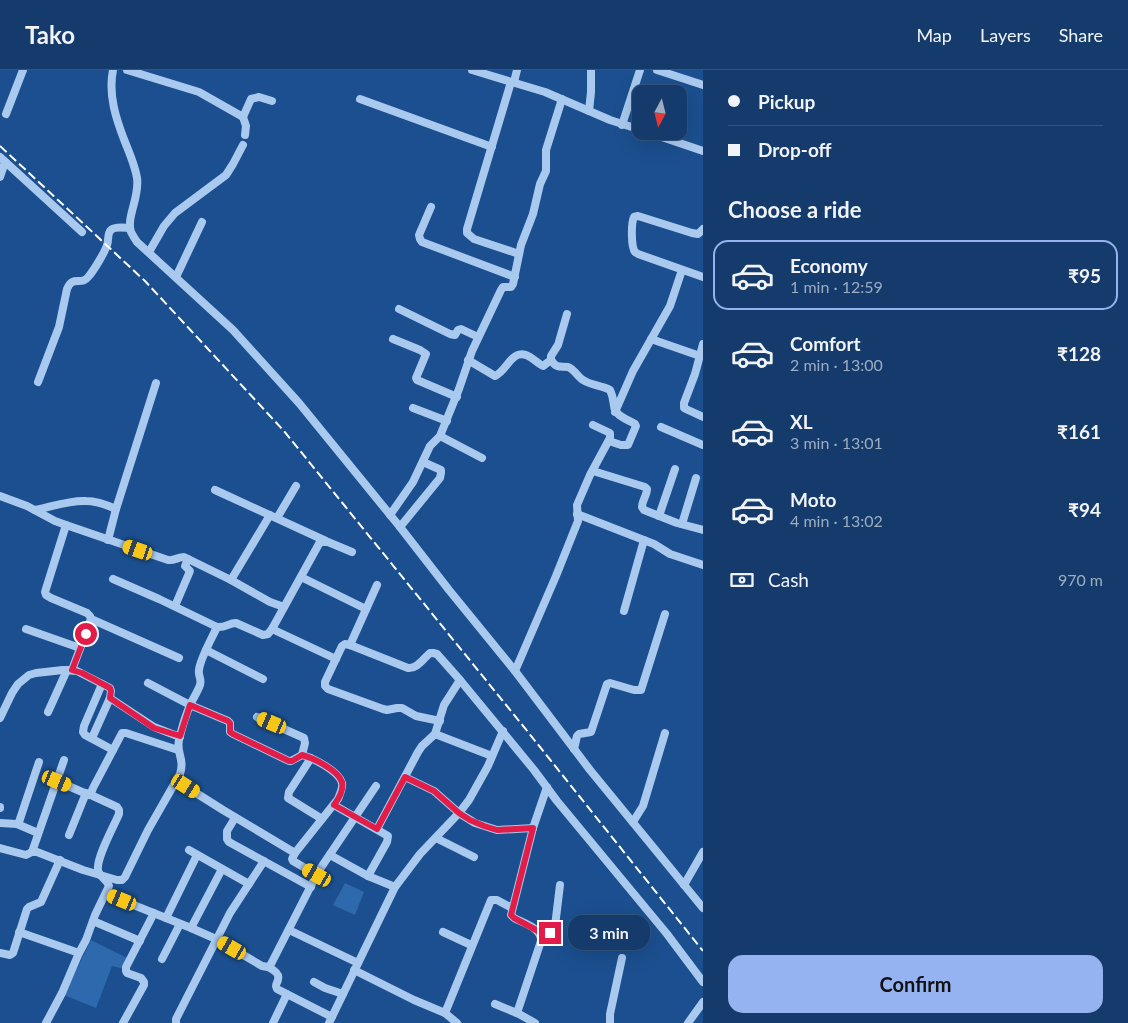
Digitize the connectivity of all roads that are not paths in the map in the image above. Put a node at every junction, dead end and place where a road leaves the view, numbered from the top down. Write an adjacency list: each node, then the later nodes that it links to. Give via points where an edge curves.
1 (23, 70): 15 (street)
2 (113, 70): 28 (street, via 112,100 138,180)
3 (127, 70): 16 (street, via 199,92)
4 (472, 70): 9 (street)
5 (518, 70): 9 (street)
6 (592, 70): 14 (street)
7 (640, 70): 17 (street)
8 (657, 70): 10 (street)
9 (513, 82): 12 (street); 22 (street)
10 (703, 85)
11 (360, 99): 22 (street)
12 (562, 99): 14 (street); 32 (street, via 546,150 546,171)
13 (272, 100): 16 (street, via 251,99)
14 (588, 111): 17 (street)
15 (6, 114)
16 (243, 116): 19 (street)
17 (622, 125): 18 (street)
18 (632, 128)
19 (245, 135)
20 (670, 140): 23 (street)
21 (243, 146): 31 (street, via 226,175 175,213)
22 (492, 147): 32 (street, via 466,233 474,239)
23 (703, 151)
24 (2, 160): 25 (street); 30 (street)
25 (0, 177)
26 (430, 207): 35 (street, via 419,235 422,242)
27 (202, 222): 34 (street)
28 (130, 228): 31 (street, via 137,242); 46 (street, via 111,229 106,250 89,277 71,282 66,289 59,327)
29 (703, 229): 33 (street, via 698,234 638,216 632,220 634,251)
30 (82, 232)
31 (149, 252): 34 (street)
32 (519, 254): 35 (street)
33 (682, 270): 36 (street); 41 (street, via 670,306)
34 (176, 277): 69 (street, via 254,352)
35 (515, 277): 39 (street, via 512,287 505,286 501,290)
36 (703, 277)
37 (399, 309): 39 (street, via 450,334 455,335 461,329)
38 (567, 314): 45 (street)
39 (478, 337): 44 (street)
40 (393, 339): 48 (street, via 426,354 417,380)
41 (651, 339): 43 (street); 50 (street)
42 (703, 344): 43 (street)
43 (700, 356): 51 (street, via 684,408)
44 (468, 360): 45 (street, via 495,376 520,354 542,366); 48 (street)
45 (551, 360): 50 (street, via 557,366 570,368 587,382 610,390)
46 (38, 382)
47 (156, 383): 66 (street)
48 (457, 397): 52 (street)
49 (413, 408): 52 (street)
50 (616, 412): 56 (street, via 635,424 636,429 628,445)
51 (703, 417)
52 (447, 421): 55 (street)
53 (593, 425): 56 (street, via 610,433)
54 (661, 427): 57 (street)
55 (440, 436): 58 (street); 59 (street, via 430,446)
56 (608, 441): 61 (street)
57 (703, 445)
58 (482, 458)
59 (423, 462): 69 (street); 74 (street, via 442,473)
60 (675, 469): 70 (street)
61 (593, 471): 68 (street, via 577,505); 70 (street, via 645,487 647,492 642,507)
62 (696, 478): 72 (street)
63 (296, 486): 71 (street)
64 (215, 490): 71 (street)
65 (0, 496): 67 (street)
66 (116, 509): 67 (street, via 87,501); 76 (street)
67 (35, 510): 73 (street)
68 (578, 514): 77 (street); 101 (street, via 561,564)
69 (390, 515): 74 (street)
70 (659, 516): 72 (street)
71 (273, 517): 78 (street); 84 (street)
72 (682, 524): 75 (street)
73 (66, 525): 76 (street); 91 (street, via 44,592 87,613)
74 (400, 527): 101 (street)
75 (703, 530)
76 (108, 540): 80 (street, via 168,560)
77 (644, 540): 81 (street, via 670,554); 89 (street)
78 (328, 542): 79 (street); 82 (street, via 318,545)
79 (352, 552)
80 (188, 559): 84 (street); 86 (street, via 185,566 190,571)
81 (703, 565)
82 (301, 577): 87 (street); 88 (street)
83 (113, 579): 86 (street)
84 (231, 580): 87 (street)
85 (378, 584): 88 (street)
86 (174, 606): 92 (street)
87 (284, 607): 94 (street)
88 (366, 609): 95 (street)
89 (624, 611)
90 (665, 614): 117 (street, via 641,690 607,684 591,732 577,736)
91 (91, 619): 96 (street); 98 (street)
92 (216, 627): 94 (street, via 236,623 263,635); 97 (street)
93 (26, 629): 96 (street)
94 (272, 630): 99 (street)
95 (350, 645): 99 (street, via 342,646); 103 (street, via 412,669 430,653 437,654)
96 (80, 648): 100 (street)
97 (206, 650): 102 (street); 107 (street, via 199,669 200,686)
98 (178, 658)
99 (336, 659): 111 (street, via 325,682 328,689 386,710 402,708 416,716)
100 (70, 670): 105 (street); 108 (street); 110 (street, via 36,673 23,679)
101 (515, 671): 117 (street)
102 (263, 679)
103 (460, 680): 111 (street, via 446,700); 112 (street)
104 (148, 682): 107 (street)
105 (102, 684): 106 (street, via 110,688); 116 (street, via 83,730)
106 (110, 698): 115 (street, via 154,728); 116 (street)
107 (190, 705): 115 (street); 120 (street, via 228,721 233,734 289,761)
108 (48, 712)
109 (256, 717): 120 (street, via 304,738)
110 (0, 718)
111 (440, 722): 114 (street)
112 (503, 731): 121 (street); 129 (street)
113 (665, 733): 137 (street, via 643,806)
114 (436, 734): 121 (street); 125 (street, via 422,746)
115 (180, 736): 119 (street)
116 (92, 738): 118 (street)
117 (574, 749): 137 (street)
118 (113, 750): 119 (street, via 122,733); 130 (street)
119 (178, 750): 126 (street, via 182,768)
120 (302, 755): 122 (street)
121 (492, 756): 132 (street)
122 (311, 758): 131 (street, via 331,770 342,782); 135 (street, via 288,792 288,798)
123 (64, 760): 127 (street)
124 (39, 762): 138 (street)
125 (405, 777): 132 (street, via 434,791); 140 (street)
126 (177, 780): 133 (street); 156 (street, via 122,880)
127 (57, 781): 130 (street); 141 (street)
128 (376, 786): 134 (street)
129 (547, 787): 139 (street); 186 (street)
130 (90, 795): 142 (street); 156 (street, via 119,810 99,861)
131 (334, 805): 134 (street); 135 (street)
132 (459, 813): 139 (street, via 497,830); 143 (street)
133 (235, 818): 148 (street); 154 (street, via 227,831 229,842)
134 (355, 818): 140 (street); 150 (street)
135 (322, 819): 148 (street)
136 (0, 822): 138 (street)
137 (633, 822): 161 (street)
138 (17, 824): 141 (street)
139 (533, 828): 165 (street)
140 (377, 829): 158 (street, via 388,838)
141 (38, 833): 146 (street)
142 (69, 835)
143 (436, 838): 151 (street); 163 (street)
144 (1, 849): 146 (street, via 26,855); 152 (street)
145 (189, 850): 149 (street)
146 (32, 852): 153 (street)
147 (703, 852): 161 (street)
148 (295, 854): 157 (street, via 293,862)
149 (197, 855): 155 (street); 168 (street)
150 (330, 855): 157 (street); 158 (street)
151 (474, 856)
152 (0, 858)
153 (60, 860): 156 (street); 173 (street, via 42,902 27,909)
154 (264, 861): 159 (street); 162 (street)
155 (222, 869): 159 (street); 171 (street)
156 (100, 875): 164 (street, via 108,881)
157 (317, 875): 162 (street)
158 (368, 876): 163 (street)
159 (249, 884): 176 (street)
160 (560, 885): 175 (street, via 555,926 550,933)
161 (684, 885): 166 (street)
162 (311, 887): 172 (street)
163 (395, 888): 183 (street)
164 (106, 894): 167 (street); 169 (street)
165 (512, 908): 175 (street, via 514,918); 178 (street, via 491,900)
166 (703, 908)
167 (154, 913): 168 (street); 177 (street)
168 (166, 918): 170 (street)
169 (93, 921): 177 (street); 180 (street)
170 (180, 924): 171 (street); 182 (street)
171 (191, 928): 176 (street)
172 (289, 930): 183 (street); 184 (street)
173 (19, 932): 179 (street, via 12,954); 180 (street)
174 (443, 932): 178 (street)
175 (541, 936): 192 (street)
176 (216, 939): 184 (street); 196 (street)
177 (140, 941): 195 (street, via 126,971 144,980 144,986)
178 (471, 945): 191 (street)
179 (0, 953)
180 (79, 953): 194 (street)
181 (622, 958): 200 (street)
182 (162, 959)
183 (356, 966): 188 (street); 191 (street, via 414,1000)
184 (268, 967): 187 (street, via 278,976 277,989)
185 (314, 982): 188 (street)
186 (703, 982)
187 (287, 994): 193 (street); 197 (street)
188 (343, 994): 193 (street)
189 (703, 1002): 201 (street)
190 (495, 1004): 192 (street)
191 (445, 1013): 198 (street)
192 (516, 1013): 199 (street)
193 (331, 1020)
194 (46, 1023)
195 (123, 1023)
196 (176, 1023)
197 (274, 1023)
198 (457, 1023)
199 (535, 1023)
200 (610, 1023)
201 (688, 1023)

